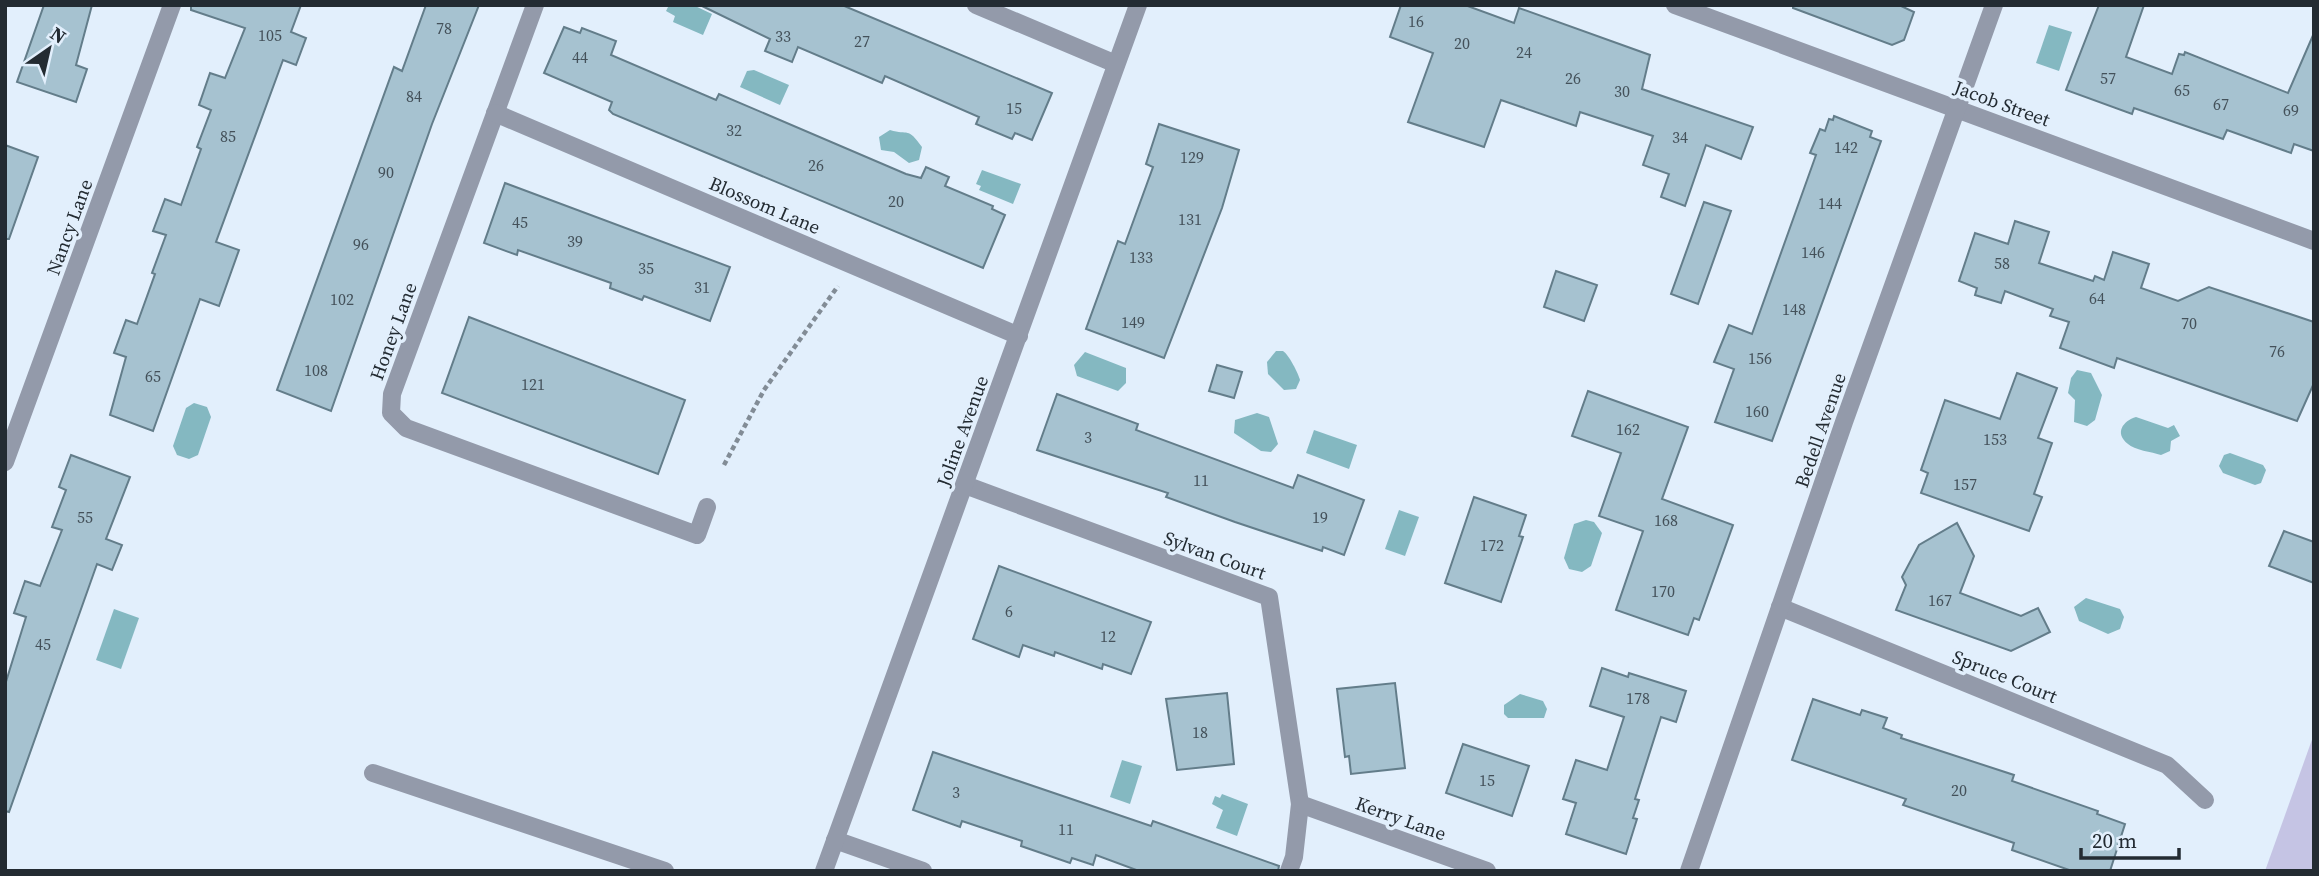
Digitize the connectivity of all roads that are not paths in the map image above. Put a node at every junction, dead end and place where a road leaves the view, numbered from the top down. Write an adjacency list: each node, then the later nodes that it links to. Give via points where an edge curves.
1 (172, 5): 12 (street, Nancy Lane)
2 (535, 5): 9 (street, Honey Lane)
3 (976, 5): 7 (street)
4 (1138, 5): 7 (street, Joline Avenue)
5 (1675, 5): 8 (street, Jacob Street)
6 (1994, 5): 8 (street, Bedell Avenue)
7 (1116, 64): 11 (street, Joline Avenue)
8 (1957, 109): 10 (street, Jacob Street); 15 (street, Bedell Avenue)
9 (495, 113): 11 (street, Blossom Lane); 14 (street, Honey Lane, via 392,394 391,414 406,428 696,535)
10 (2314, 240)
11 (1019, 336): 13 (street, Joline Avenue)
12 (5, 462)
13 (965, 485): 18 (street, Sylvan Court, via 1269,597); 19 (street, Joline Avenue)
14 (707, 507)
15 (1780, 607): 17 (street, Spruce Court, via 2167,765); 25 (street, Bedell Avenue)
16 (373, 773): 20 (street)
17 (2205, 800)
18 (1300, 804): 23 (street, Sylvan Court); 24 (street, Kerry Lane)
19 (835, 840): 21 (street, Joline Avenue); 22 (street)
20 (665, 871)
21 (824, 871)
22 (923, 871)
23 (1289, 871)
24 (1487, 871)
25 (1689, 871)

